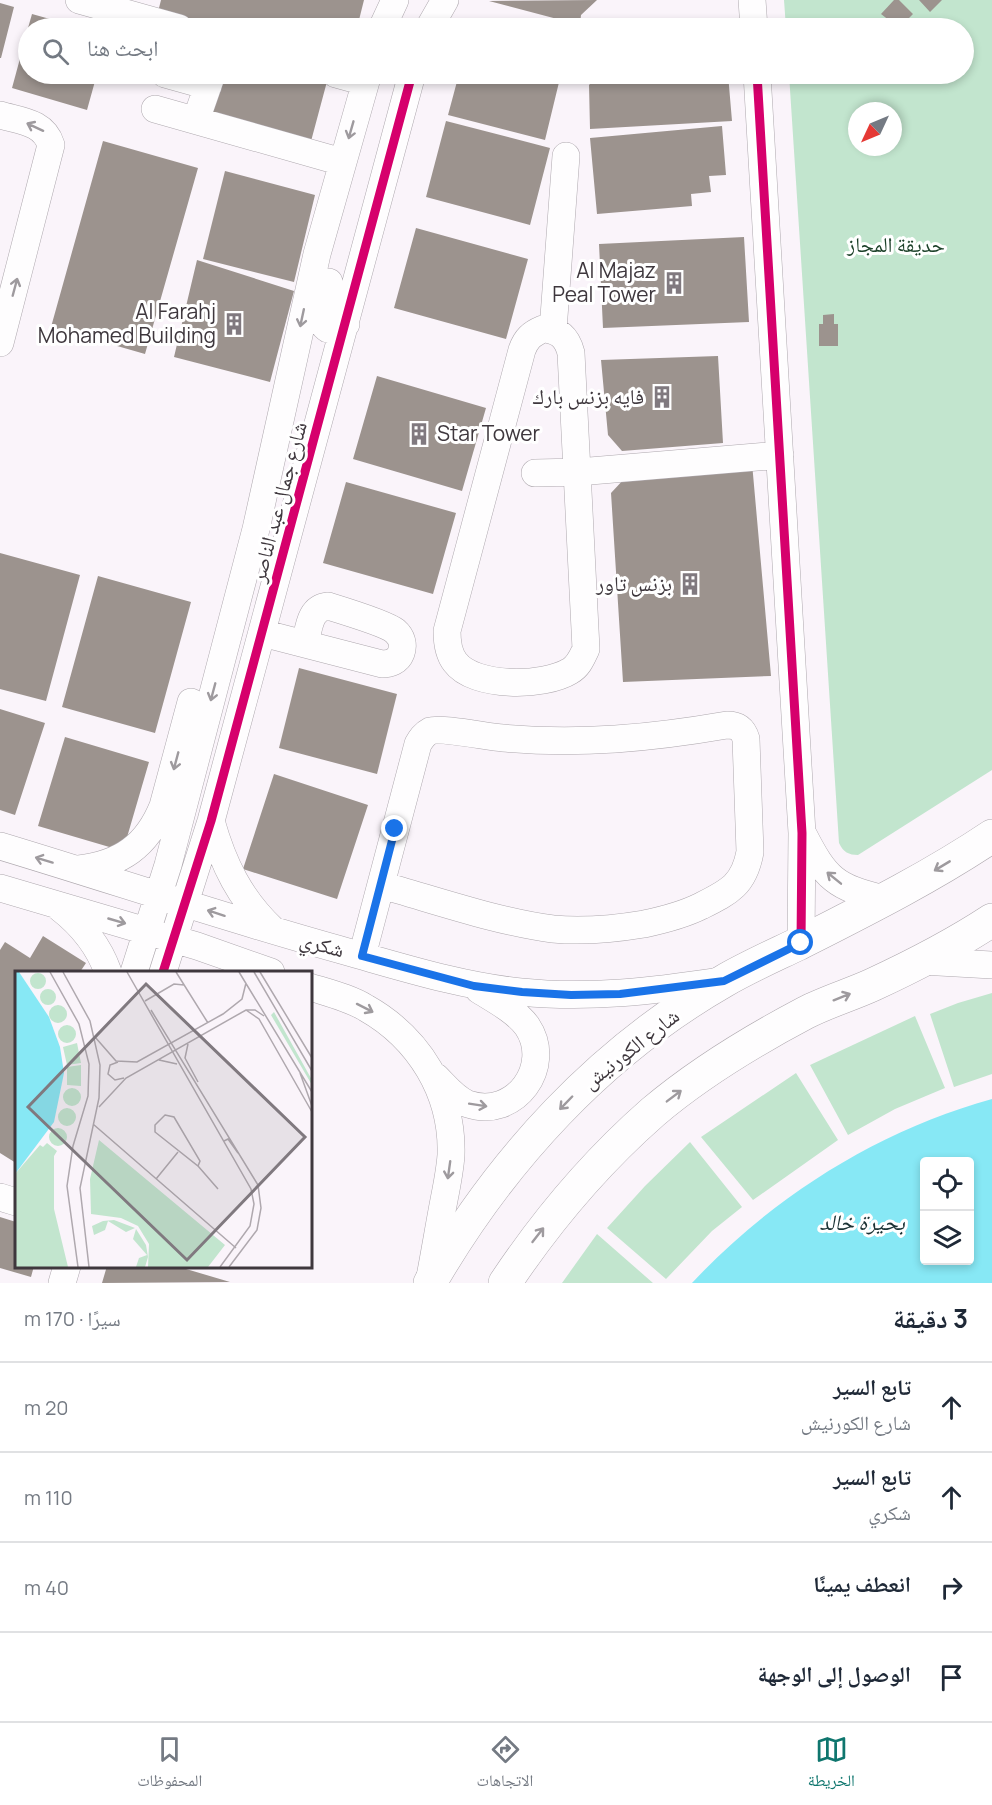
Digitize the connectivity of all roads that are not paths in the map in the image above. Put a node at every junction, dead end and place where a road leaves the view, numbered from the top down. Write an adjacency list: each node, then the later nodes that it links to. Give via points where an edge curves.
1 (79, 0): 5 (street)
2 (395, 0): 6 (street)
3 (445, 0): 7 (street)
4 (752, 0): 8 (street)
5 (143, 18)
6 (387, 18)
7 (435, 18)
8 (753, 18)
9 (209, 84): 15 (street)
10 (364, 84): 17 (street, شارع جمال عبد الناصر, one-way to 17)
11 (409, 84): 19 (street, شارع جمال عبد الناصر)
12 (758, 84): 22 (street)
13 (154, 109): 15 (street)
14 (0, 115): 21 (street, one-way to 14, via 51,145 40,127)
15 (196, 120): 17 (street)
16 (566, 156): 20 (street)
17 (342, 162): 18 (street, شارع جمال عبد الناصر)
18 (330, 203): 19 (street, via 338,220 340,238 321,317 323,324 334,330); 25 (street, شارع جمال عبد الناصر, one-way to 25)
19 (346, 324): 26 (street, شارع جمال عبد الناصر)
20 (553, 330): 23 (street, via 562,334 571,353); 23 (street, via 543,329 526,340 447,631 454,662 471,675 492,680 536,681 570,671 580,662 587,635)
21 (0, 344)
22 (780, 455): 23 (street); 29 (street)
23 (578, 472): 24 (street)
24 (535, 473)
25 (255, 529): 32 (street, one-way to 32, via 226,574 157,822 135,848 117,860); 35 (street, شارع جمال عبد الناصر, one-way to 35)
26 (262, 633): 27 (street); 28 (street, شارع جمال عبد الناصر)
27 (305, 644)
28 (212, 821): 35 (street, شارع جمال عبد الناصر); 40 (street, via 225,863 241,894)
29 (802, 833): 36 (street, one-way to 29, via 856,892 828,874); 42 (street)
30 (992, 836): 36 (main road, شارع الكورنيش, one-way to 36)
31 (0, 846): 32 (street, شكري, one-way to 31)
32 (77, 869): 35 (street, شكري)
33 (381, 885): 33 (street, via 418,744 429,732 437,729 486,737 568,742 649,738 727,725 744,733 748,861 734,886 692,910 624,928 554,929); 43 (street)
34 (0, 888): 37 (street)
35 (173, 899): 39 (street, شارع جمال عبد الناصر); 40 (street, شكري, one-way to 35); 41 (street, شارع جمال عبد الناصر)
36 (884, 899): 42 (main road, شارع الكورنيش)
37 (55, 903): 39 (street, one-way to 39); 46 (street, via 86,932)
38 (992, 920): 44 (main road)
39 (148, 931): 41 (street); 47 (street, شارع جمال عبد الناصر)
40 (276, 932): 43 (street, شكري)
41 (173, 939): 48 (street, شارع جمال عبد الناصر); 49 (street)
42 (801, 943): 50 (main road, شارع الكورنيش)
43 (362, 956): 51 (street, شكري)
44 (921, 961): 45 (street); 59 (main road, one-way to 44, via 569,1197 662,1105 753,1042)
45 (992, 965)
46 (108, 971)
47 (134, 971)
48 (163, 971)
49 (268, 971)
50 (724, 981): 51 (street, شكري, via 620,994 532,993); 58 (main road, شارع الكورنيش, one-way to 58, via 616,1055 569,1100 484,1199)
51 (474, 986): 53 (street, one-way to 51, via 451,1093 486,1107 504,1104 520,1094 532,1078 537,1061 535,1042 526,1025)
52 (312, 988): 53 (street, شكري, one-way to 53, via 364,1007 391,1024 414,1046)
53 (431, 1072): 58 (street, شكري, one-way to 58, via 450,1127 451,1156)
54 (0, 1197): 55 (street)
55 (15, 1202)
56 (66, 1268): 57 (street)
57 (62, 1283)
58 (429, 1283)
59 (505, 1283)

